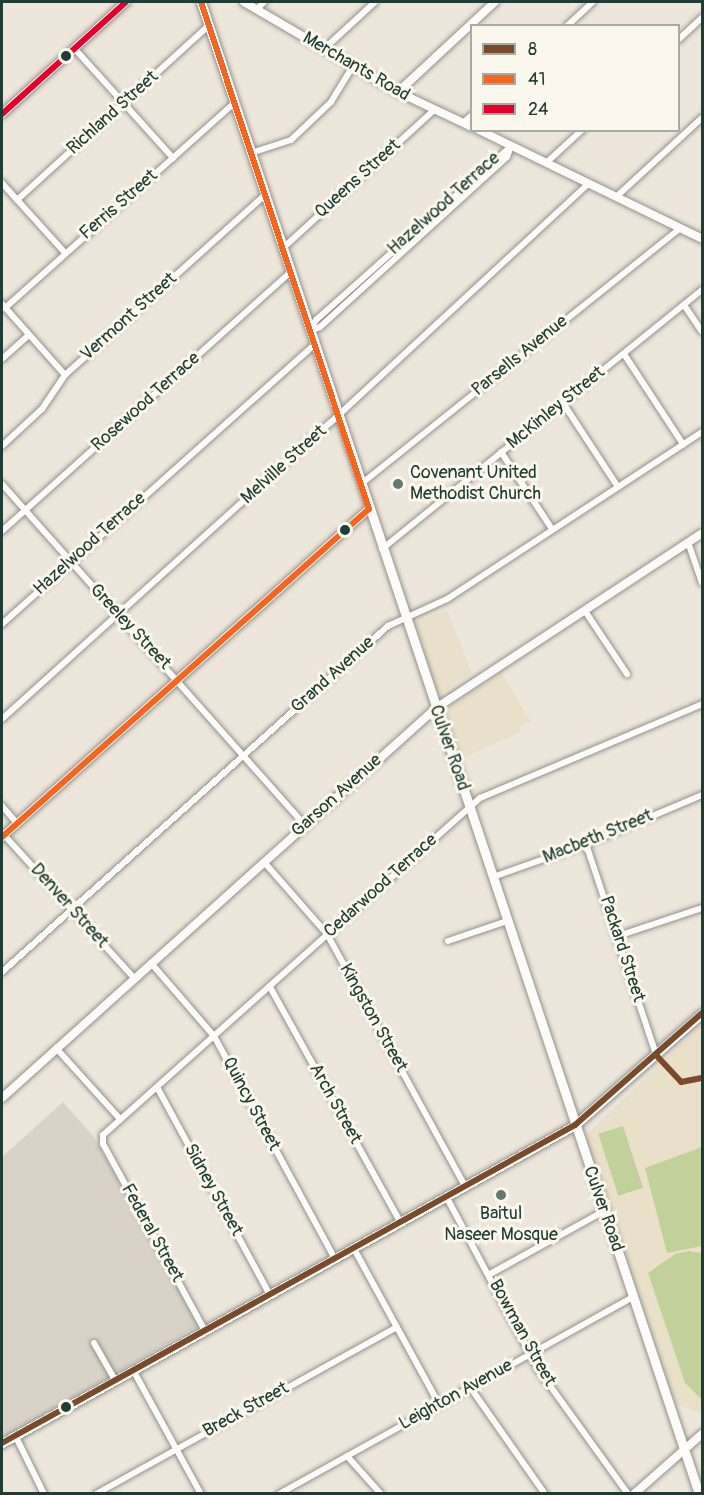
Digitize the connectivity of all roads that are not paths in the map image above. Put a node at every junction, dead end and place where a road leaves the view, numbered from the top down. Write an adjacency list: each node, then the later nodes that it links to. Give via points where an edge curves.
1 (126, 2): 15 (street)
2 (201, 2): 12 (main road, Culver Road)
3 (244, 2): 8 (street, Merchants Road)
4 (264, 2): 8 (street)
5 (375, 2): 16 (street)
6 (495, 2): 10 (street)
7 (593, 2): 11 (street)
8 (257, 9): 16 (street, Merchants Road)
9 (702, 18): 14 (street)
10 (471, 24)
11 (569, 24)
12 (209, 25): 19 (street, Richland Street); 20 (main road, Culver Road)
13 (470, 25): 18 (street)
14 (680, 38)
15 (74, 48): 19 (street); 22 (street)
16 (324, 49): 17 (street, Merchants Road)
17 (353, 66): 18 (street, Merchants Road); 30 (street, via 331,102 291,140)
18 (398, 92): 21 (street, Merchants Road)
19 (123, 103): 31 (street); 37 (street, Richland Street)
20 (234, 103): 30 (main road, Culver Road); 31 (street, Ferris Street)
21 (434, 110): 25 (street, Merchants Road); 40 (street, Queens Street)
22 (2, 114)
23 (470, 116): 25 (street)
24 (702, 118): 36 (street)
25 (463, 123): 26 (street, Merchants Road)
26 (470, 126)
27 (483, 132): 29 (street)
28 (580, 132): 32 (street)
29 (511, 146): 32 (street); 46 (street, Hazelwood Terrace, via 507,157 320,327)
30 (251, 153): 35 (main road, Culver Road)
31 (173, 158): 41 (street, Ferris Street)
32 (546, 163): 34 (street)
33 (2, 183): 37 (street)
34 (589, 183): 36 (street); 54 (street, Melville Street)
35 (265, 195): 40 (main road, Culver Road); 52 (street, Vermont Street)
36 (616, 197): 38 (street)
37 (17, 200): 41 (street)
38 (680, 228): 39 (street); 60 (street, Parsells Avenue)
39 (702, 239)
40 (283, 248): 42 (main road, Culver Road)
41 (65, 253): 45 (street, Ferris Street)
42 (291, 272): 46 (main road, Culver Road); 63 (street, Rosewood Terrace)
43 (702, 290): 44 (street, McKinley Street)
44 (684, 305): 47 (street); 50 (street, McKinley Street)
45 (3, 306): 48 (street)
46 (310, 331): 49 (main road, Culver Road)
47 (702, 332)
48 (29, 335): 51 (street); 52 (street)
49 (314, 345): 54 (main road, Culver Road); 69 (street, Hazelwood Terrace)
50 (624, 354): 53 (street, McKinley Street); 56 (street)
51 (2, 359)
52 (65, 375): 57 (street, Vermont Street, via 42,409)
53 (563, 403): 58 (street, McKinley Street); 61 (street)
54 (338, 415): 60 (main road, Culver Road); 72 (street, Melville Street)
55 (702, 432): 56 (street, Grand Avenue)
56 (683, 444): 61 (street, Grand Avenue)
57 (2, 447)
58 (501, 452): 64 (street); 68 (street, McKinley Street)
59 (2, 484): 63 (street, Greeley Street)
60 (361, 484): 62 (main road, Culver Road)
61 (618, 487): 64 (street, Grand Avenue)
62 (369, 509): 68 (main road, Culver Road); 76 (street)
63 (25, 510): 65 (street, Rosewood Terrace); 69 (street, Greeley Street)
64 (552, 529): 73 (street, Grand Avenue, via 447,599)
65 (2, 531)
66 (702, 533): 67 (street, Garson Avenue)
67 (688, 542): 70 (street); 71 (street, Garson Avenue)
68 (381, 549): 73 (main road, Culver Road)
69 (70, 562): 72 (street, Greeley Street); 74 (street, Hazelwood Terrace)
70 (702, 583)
71 (585, 610): 75 (street); 78 (street, Garson Avenue)
72 (118, 614): 76 (street, Greeley Street); 79 (street, Melville Street)
73 (405, 615): 78 (main road, Culver Road); 80 (street, Grand Avenue)
74 (2, 624)
75 (627, 674)
76 (178, 680): 80 (street, Greeley Street); 84 (street)
77 (702, 704): 83 (street, Cedarwood Terrace, via 486,795)
78 (436, 708): 83 (main road, Culver Road); 85 (street, Garson Avenue)
79 (2, 718)
80 (244, 755): 85 (street, Greeley Street); 91 (street, Grand Avenue)
81 (702, 795): 87 (street, Macbeth Street)
82 (2, 806): 84 (street)
83 (469, 807): 89 (main road, Culver Road); 93 (street, Cedarwood Terrace)
84 (17, 823): 86 (street)
85 (305, 825): 88 (street, Garson Avenue)
86 (3, 836): 91 (street, Denver Street)
87 (586, 844): 89 (street, Macbeth Street); 94 (street, Packard Street)
88 (264, 862): 93 (street, Kingston Street); 96 (street, Garson Avenue)
89 (493, 877): 92 (main road, Culver Road)
90 (702, 908): 94 (street)
91 (72, 909): 97 (street, Grand Avenue); 98 (street, Denver Street)
92 (507, 921): 95 (street); 107 (main road, Culver Road)
93 (327, 934): 99 (street, Cedarwood Terrace); 109 (street, Kingston Street)
94 (618, 936): 103 (street, Packard Street)
95 (448, 941)
96 (152, 963): 98 (street, Garson Avenue); 101 (street, Quincy Street)
97 (2, 972)
98 (134, 978): 102 (street, Garson Avenue)
99 (270, 987): 101 (street, Cedarwood Terrace); 112 (street, Arch Street)
100 (702, 1013): 103 (main road)
101 (214, 1036): 104 (street, Cedarwood Terrace); 114 (street, Quincy Street)
102 (56, 1048): 105 (street, Garson Avenue); 106 (street)
103 (656, 1055): 107 (main road)
104 (157, 1087): 106 (street, Cedarwood Terrace); 116 (street, Sidney Street)
105 (2, 1098)
106 (120, 1119): 108 (street, Cedarwood Terrace)
107 (575, 1125): 109 (main road); 111 (main road, Culver Road)
108 (102, 1137): 119 (street, Federal Street)
109 (465, 1186): 110 (main road)
110 (446, 1196): 112 (main road); 115 (street, Bowman Street)
111 (604, 1211): 115 (street); 117 (main road, Culver Road)
112 (400, 1222): 113 (main road)
113 (353, 1247): 114 (main road); 118 (street)
114 (334, 1257): 116 (main road)
115 (490, 1274): 121 (street, Bowman Street)
116 (269, 1293): 119 (main road)
117 (633, 1297): 121 (street, Leighton Avenue); 130 (main road, Culver Road)
118 (397, 1327): 125 (street); 129 (street, Breck Street)
119 (204, 1329): 122 (main road)
120 (94, 1343): 123 (street)
121 (531, 1353): 124 (street, Leighton Avenue); 138 (street, Bowman Street)
122 (133, 1370): 123 (main road); 129 (street)
123 (115, 1380): 127 (main road)
124 (470, 1387): 125 (street, Leighton Avenue); 137 (street)
125 (439, 1404): 131 (street, Leighton Avenue)
126 (702, 1434): 130 (main road)
127 (15, 1435): 128 (main road); 132 (street)
128 (2, 1443)
129 (177, 1449): 133 (street, Breck Street); 134 (street)
130 (684, 1450): 139 (main road); 140 (main road, Culver Road)
131 (347, 1456): 135 (street, Leighton Avenue); 136 (street)
132 (44, 1494)
133 (96, 1494)
134 (201, 1494)
135 (279, 1494)
136 (381, 1494)
137 (545, 1494)
138 (628, 1494)
139 (634, 1494)
140 (699, 1494)

